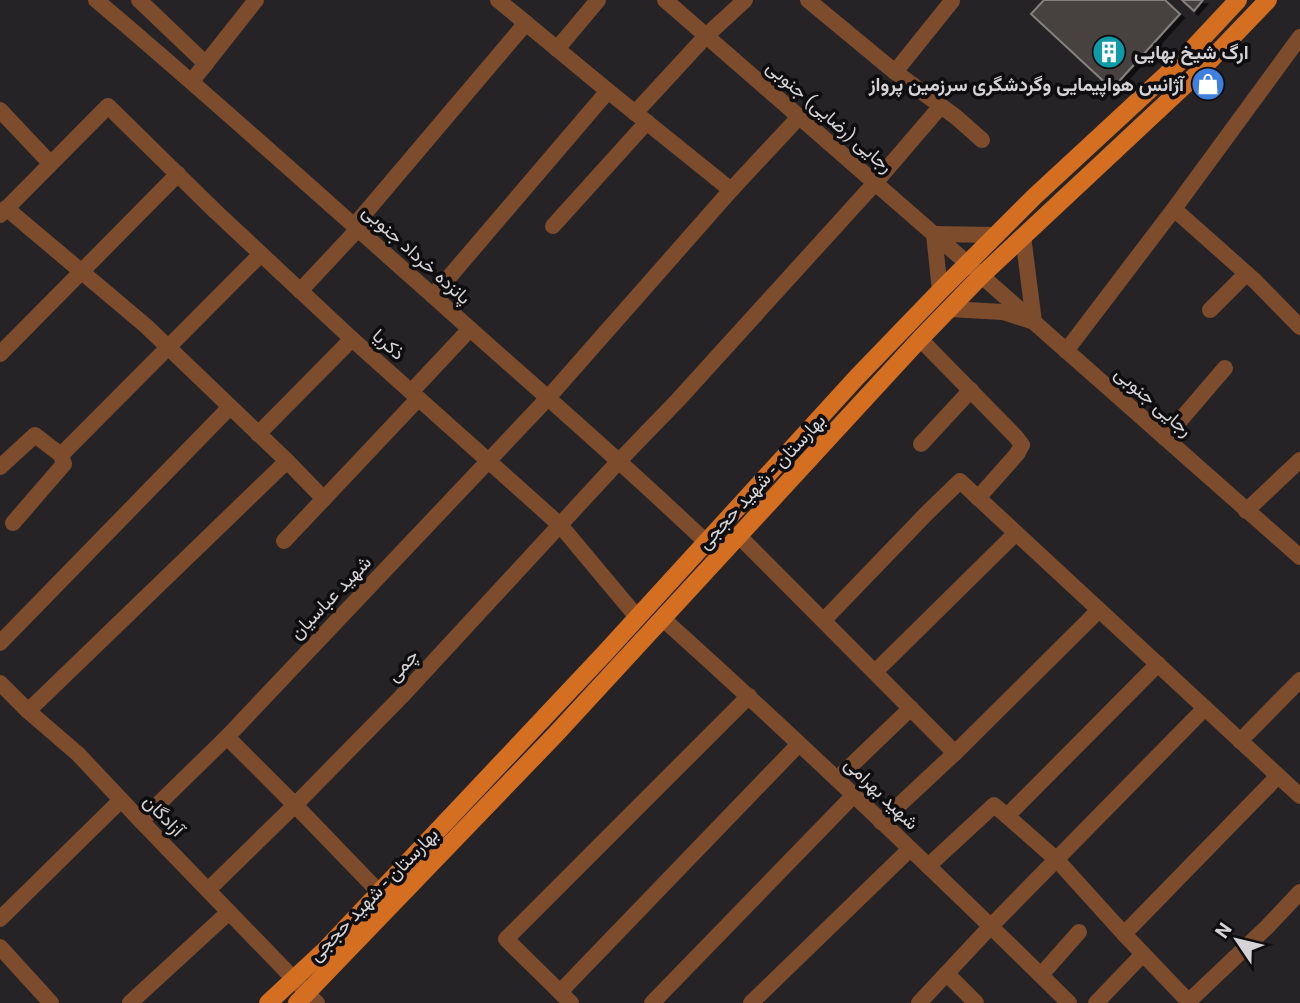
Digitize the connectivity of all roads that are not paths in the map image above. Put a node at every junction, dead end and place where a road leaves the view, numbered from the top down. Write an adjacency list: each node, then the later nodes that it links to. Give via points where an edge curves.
1 (96, 0): 13 (street, پانزده خرداد جنوبی)
2 (124, 0): 13 (street)
3 (139, 0): 18 (street)
4 (256, 0): 18 (street)
5 (498, 0): 14 (street)
6 (598, 0): 17 (street)
7 (665, 0): 15 (street, رجایی (رضایی) جنوبی)
8 (745, 0): 15 (street)
9 (808, 0): 19 (street)
10 (1238, 0): 31 (main road, بهارستان - شهید حججی, via 1182,61)
11 (1268, 0): 34 (main road, بهارستان - شهید حججی, via 1198,74)
12 (952, 1): 19 (street)
13 (112, 13): 20 (street, پانزده خرداد جنوبی)
14 (526, 23): 17 (street); 36 (street)
15 (706, 36): 24 (street, رجایی (رضایی) جنوبی); 25 (street)
16 (1298, 44): 32 (street)
17 (557, 49): 21 (street)
18 (206, 64): 20 (street)
19 (895, 72): 22 (street)
20 (192, 81): 36 (street, پانزده خرداد جنوبی)
21 (608, 91): 25 (street); 47 (street)
22 (941, 106): 26 (street); 29 (street, چمی)
23 (0, 110): 27 (street)
24 (799, 117): 29 (street, رجایی (رضایی) جنوبی); 30 (street, شهید عباسیان)
25 (641, 118): 30 (street); 35 (street)
26 (982, 139)
27 (50, 163): 28 (street, ذکریا, via 108,106); 33 (street)
28 (178, 174): 40 (street, ذکریا); 42 (street)
29 (875, 183): 37 (street, رجایی (رضایی) جنوبی); 70 (street, چمی)
30 (731, 190): 62 (street, شهید عباسیان)
31 (1035, 195): 34 (main road, via 1036,210); 38 (main road, بهارستان - شهید حججی)
32 (1174, 209): 43 (street); 57 (street)
33 (3, 211): 42 (street)
34 (1051, 211): 39 (main road, بهارستان - شهید حججی)
35 (553, 226)
36 (356, 227): 45 (street); 47 (street, پانزده خرداد جنوبی)
37 (934, 234): 38 (street); 41 (street, رجایی (رضایی) جنوبی); 46 (street)
38 (995, 235): 41 (main road, بهارستان - شهید حججی)
39 (1023, 236): 44 (main road, بهارستان - شهید حججی); 51 (street)
40 (261, 254): 45 (street, ذکریا); 56 (street)
41 (967, 263): 44 (street, رجایی (رضایی) جنوبی); 46 (main road, بهارستان - شهید حججی)
42 (82, 270): 56 (street); 58 (street)
43 (1245, 274): 49 (street); 52 (street)
44 (981, 276): 48 (main road, بهارستان - شهید حججی); 51 (street, رجایی جنوبی)
45 (300, 290): 55 (street, ذکریا)
46 (940, 291): 50 (main road, بهارستان - شهید حججی)
47 (433, 296): 53 (street, پانزده خرداد جنوبی)
48 (949, 309): 51 (street, via 1003,312); 54 (main road, بهارستان - شهید حججی)
49 (1210, 310)
50 (912, 320): 54 (main road, via 922,324); 81 (main road, بهارستان - شهید حججی)
51 (1034, 322): 57 (street, رجایی جنوبی)
52 (1300, 327)
53 (470, 329): 61 (street); 62 (street, پانزده خرداد جنوبی)
54 (923, 336): 60 (street); 79 (main road, بهارستان - شهید حججی)
55 (352, 339): 61 (street, ذکریا); 64 (street)
56 (169, 347): 63 (street); 67 (street)
57 (1066, 351): 65 (street, رجایی جنوبی)
58 (0, 354)
59 (1225, 368): 65 (street)
60 (971, 390): 66 (street); 73 (street, via 1022,445)
61 (414, 396): 71 (street, ذکریا); 74 (street)
62 (547, 398): 70 (street, پانزده خرداد جنوبی); 71 (street, شهید عباسیان)
63 (230, 407): 64 (street); 88 (street)
64 (258, 434): 69 (street)
65 (1165, 438): 75 (street, رجایی جنوبی)
66 (921, 444)
67 (61, 455): 72 (street, via 35,435); 76 (street, via 64,464)
68 (1300, 460): 75 (street)
69 (287, 461): 74 (street); 96 (street)
70 (619, 461): 77 (street, چمی); 81 (street, پانزده خرداد جنوبی)
71 (488, 462): 77 (street, ذکریا); 97 (street, شهید عباسیان)
72 (0, 467)
73 (978, 498): 78 (street); 87 (street, via 957,482)
74 (324, 499): 80 (street)
75 (1246, 511): 83 (street, رجایی جنوبی)
76 (13, 523)
77 (560, 525): 85 (street, ذکریا); 106 (street, چمی)
78 (1016, 533): 84 (street); 90 (street)
79 (740, 536): 82 (main road, بهارستان - شهید حججی); 87 (street)
80 (284, 541)
81 (707, 542): 82 (main road); 85 (main road, بهارستان - شهید حججی)
82 (721, 555): 86 (main road, بهارستان - شهید حججی)
83 (1300, 557)
84 (1099, 610): 89 (street); 100 (street)
85 (637, 617): 114 (main road, بهارستان - شهید حججی)
86 (662, 618): 93 (street, شهید بهرامی); 127 (main road, بهارستان - شهید حججی)
87 (824, 620): 90 (street)
88 (0, 643)
89 (1158, 664): 95 (street); 107 (street)
90 (875, 672): 94 (street)
91 (1300, 680): 98 (street)
92 (0, 683): 96 (street, آزادگان)
93 (748, 696): 99 (street, شهید بهرامی); 126 (street, via 506,939)
94 (911, 708): 100 (street); 102 (street)
95 (1205, 708): 98 (street); 111 (street)
96 (28, 711): 105 (street, آزادگان, via 78,754)
97 (227, 737): 106 (street); 108 (street, شهید عباسیان)
98 (1240, 741): 101 (street)
99 (799, 744): 102 (street, شهید بهرامی); 126 (street)
100 (955, 753): 109 (street)
101 (1278, 776): 103 (street); 120 (street)
102 (837, 779): 104 (street, شهید بهرامی)
103 (1297, 788)
104 (854, 795): 109 (street, شهید بهرامی); 132 (street)
105 (121, 800): 108 (street, آزادگان); 117 (street)
106 (295, 805): 113 (street, چمی); 114 (street)
107 (1007, 816): 111 (street); 112 (street, via 993,805)
108 (141, 821): 113 (street, آزادگان)
109 (881, 822): 110 (street, شهید بهرامی)
110 (910, 849): 112 (street, شهید بهرامی); 133 (street)
111 (1057, 860): 118 (street); 120 (street)
112 (928, 866): 118 (street, شهید بهرامی)
113 (208, 890): 116 (street, آزادگان)
114 (379, 892): 125 (main road, بهارستان - شهید حججی)
115 (1300, 892): 128 (street)
116 (229, 912): 125 (street, آزادگان); 130 (street)
117 (0, 919)
118 (990, 927): 123 (street); 124 (street, شهید بهرامی)
119 (1079, 932): 124 (street)
120 (1124, 934): 122 (street)
121 (0, 947): 129 (street)
122 (1143, 954): 128 (street); 137 (street)
123 (947, 974): 134 (street); 135 (street)
124 (1041, 975): 136 (street, شهید بهرامی)
125 (295, 979): 127 (street, آزادگان); 131 (main road, بهارستان - شهید حججی)
126 (566, 998)
127 (307, 1000)
128 (1188, 1002)
129 (51, 1003)
130 (130, 1003)
131 (268, 1003)
132 (652, 1003)
133 (751, 1003)
134 (919, 1003)
135 (976, 1003)
136 (1069, 1003)
137 (1096, 1003)

